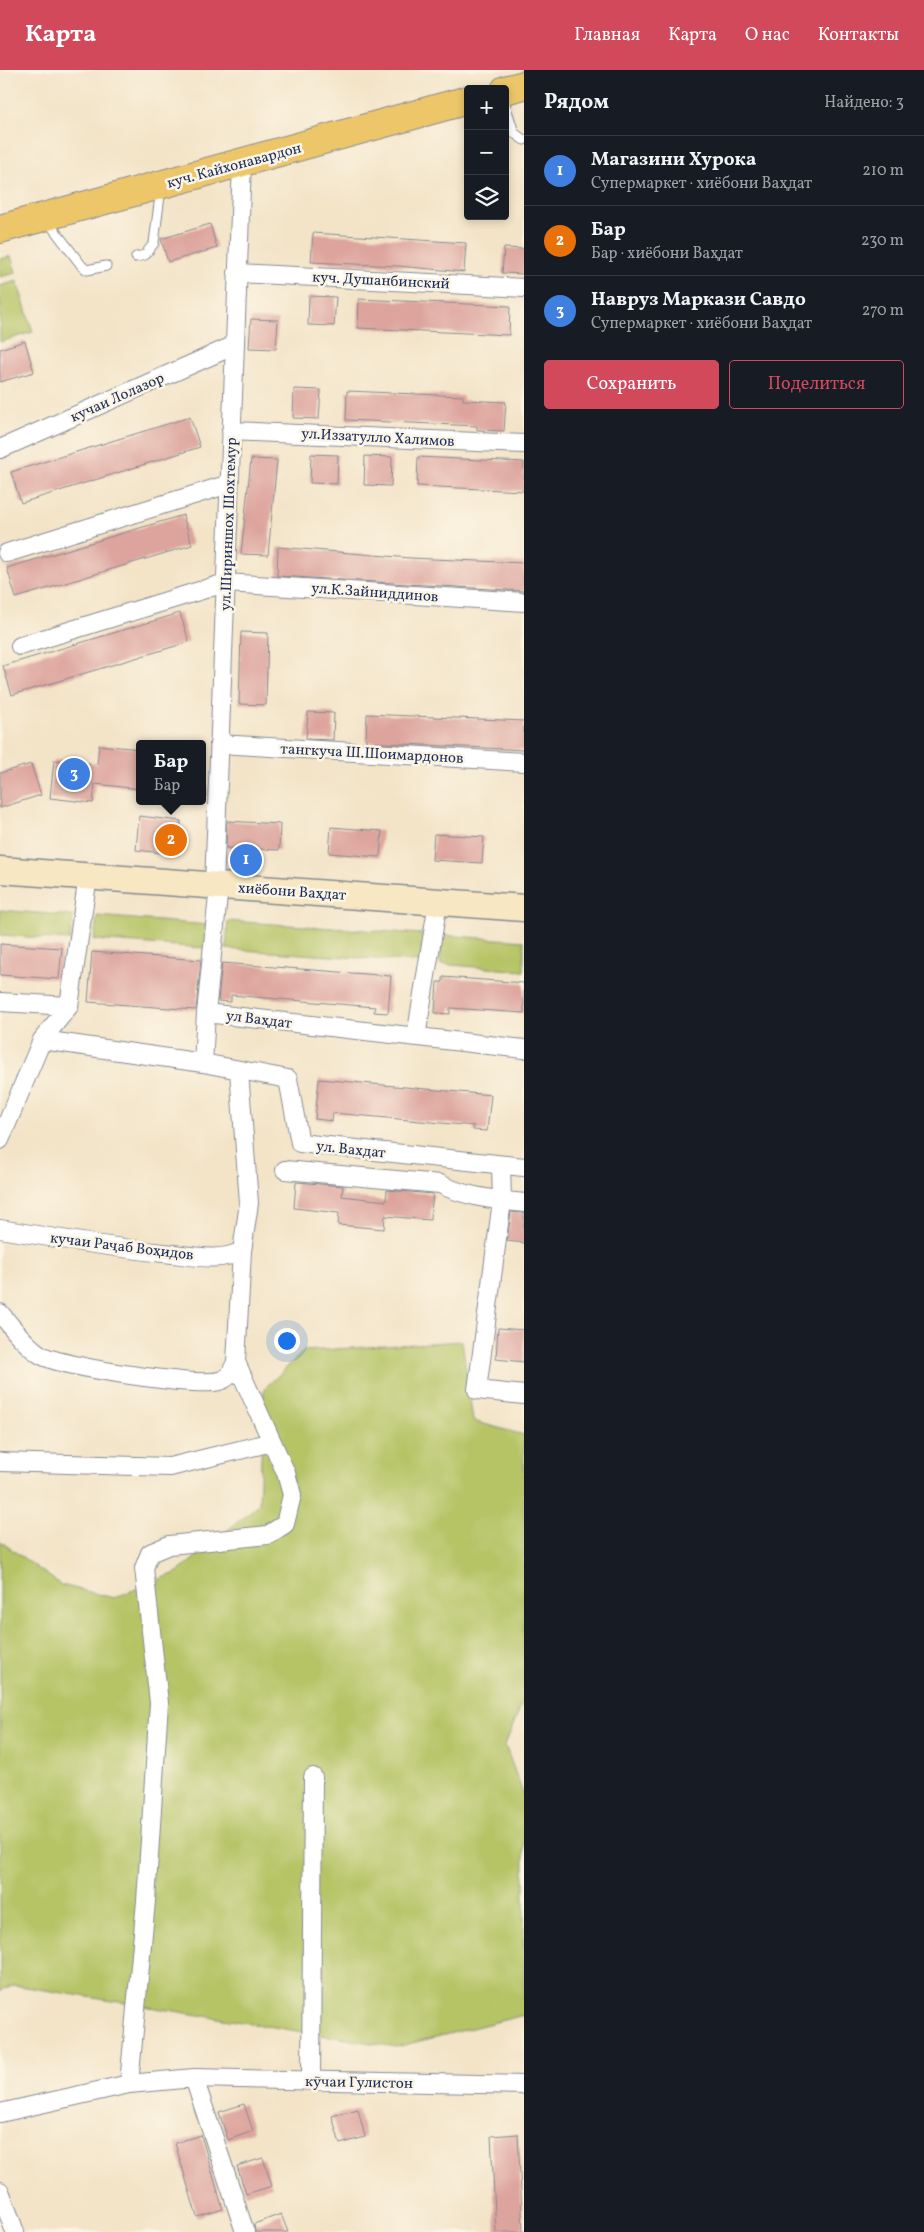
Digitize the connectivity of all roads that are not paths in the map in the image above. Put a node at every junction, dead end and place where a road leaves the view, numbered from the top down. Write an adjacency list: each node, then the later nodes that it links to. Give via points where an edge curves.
1 (524, 85): 2 (main road)
2 (509, 89)
3 (464, 101): 6 (main road, куч. Кайхонавардон)
4 (509, 117): 5 (lane, via 514,133)
5 (524, 140)
6 (242, 163): 7 (main road, куч. Кайхонавардон); 12 (street, ул.Шириншох Шохтемур)
7 (161, 185): 8 (main road, куч. Кайхонавардон); 10 (lane, via 154,243 150,250)
8 (44, 217): 9 (main road, куч. Кайхонавардон); 11 (lane, via 87,270)
9 (0, 229)
10 (136, 257)
11 (106, 266)
12 (238, 273): 13 (street, куч. Душанбинский); 14 (street, ул.Шириншох Шохтемур)
13 (524, 288)
14 (235, 345): 15 (street, ул.Шириншох Шохтемур); 17 (street, кучаи Лолазор)
15 (231, 431): 16 (street, ул.Иззатулло Халимов); 18 (street, ул.Шириншох Шохтемур)
16 (524, 444)
17 (0, 449)
18 (229, 484): 19 (street); 20 (street, ул.Шириншох Шохтемур)
19 (7, 554)
20 (225, 582): 21 (street, ул.К.Зайниддинов); 22 (street); 23 (street, ул.Шириншох Шохтемур)
21 (524, 602)
22 (20, 646)
23 (219, 744): 24 (street, тангкуча Ш.Шоимардонов); 27 (street, ул.Шириншох Шохтемур)
24 (524, 762)
25 (0, 870): 26 (main road, хиёбони Ваҳдат)
26 (88, 876): 27 (main road, хиёбони Ваҳдат); 31 (street)
27 (216, 886): 28 (main road, хиёбони Ваҳдат); 32 (street)
28 (438, 902): 29 (main road, хиёбони Ваҳдат); 33 (street)
29 (524, 908)
30 (0, 1002): 31 (street)
31 (69, 1006): 34 (street)
32 (206, 1013): 33 (street, ул Ваҳдат); 36 (street, ул Ваҳдат)
33 (416, 1037): 35 (street, ул Ваҳдат)
34 (42, 1040): 36 (street); 38 (street)
35 (524, 1049)
36 (203, 1063): 37 (street, ул. Вахдат)
37 (239, 1071): 39 (street, ул. Вахдат, via 288,1079 300,1143); 45 (street, via 249,1203)
38 (0, 1140)
39 (501, 1165): 40 (street, ул. Вахдат); 42 (street)
40 (524, 1167)
41 (285, 1170): 42 (street, via 440,1184)
42 (502, 1201): 43 (street); 48 (street, via 477,1390)
43 (524, 1203)
44 (0, 1229): 45 (street, кучаи Раҷаб Воҳидов, via 108,1247 208,1257 231,1257)
45 (242, 1251): 47 (street)
46 (0, 1313): 47 (street, via 41,1355 96,1369 218,1382 228,1377)
47 (236, 1362): 49 (street)
48 (524, 1395)
49 (272, 1442): 50 (street, via 170,1467); 54 (street, via 292,1495 285,1524 268,1535 169,1545 150,1553 144,1568 159,1703)
50 (0, 1462)
51 (313, 1777): 53 (street)
52 (194, 2078): 53 (street, кӯчаи Гулистон); 54 (street, кӯчаи Гулистон); 59 (street)
53 (310, 2081): 55 (street, кӯчаи Гулистон)
54 (130, 2084): 56 (street, кӯчаи Гулистон)
55 (524, 2085)
56 (0, 2113)
57 (0, 2191): 58 (street)
58 (15, 2232)
59 (245, 2232)

